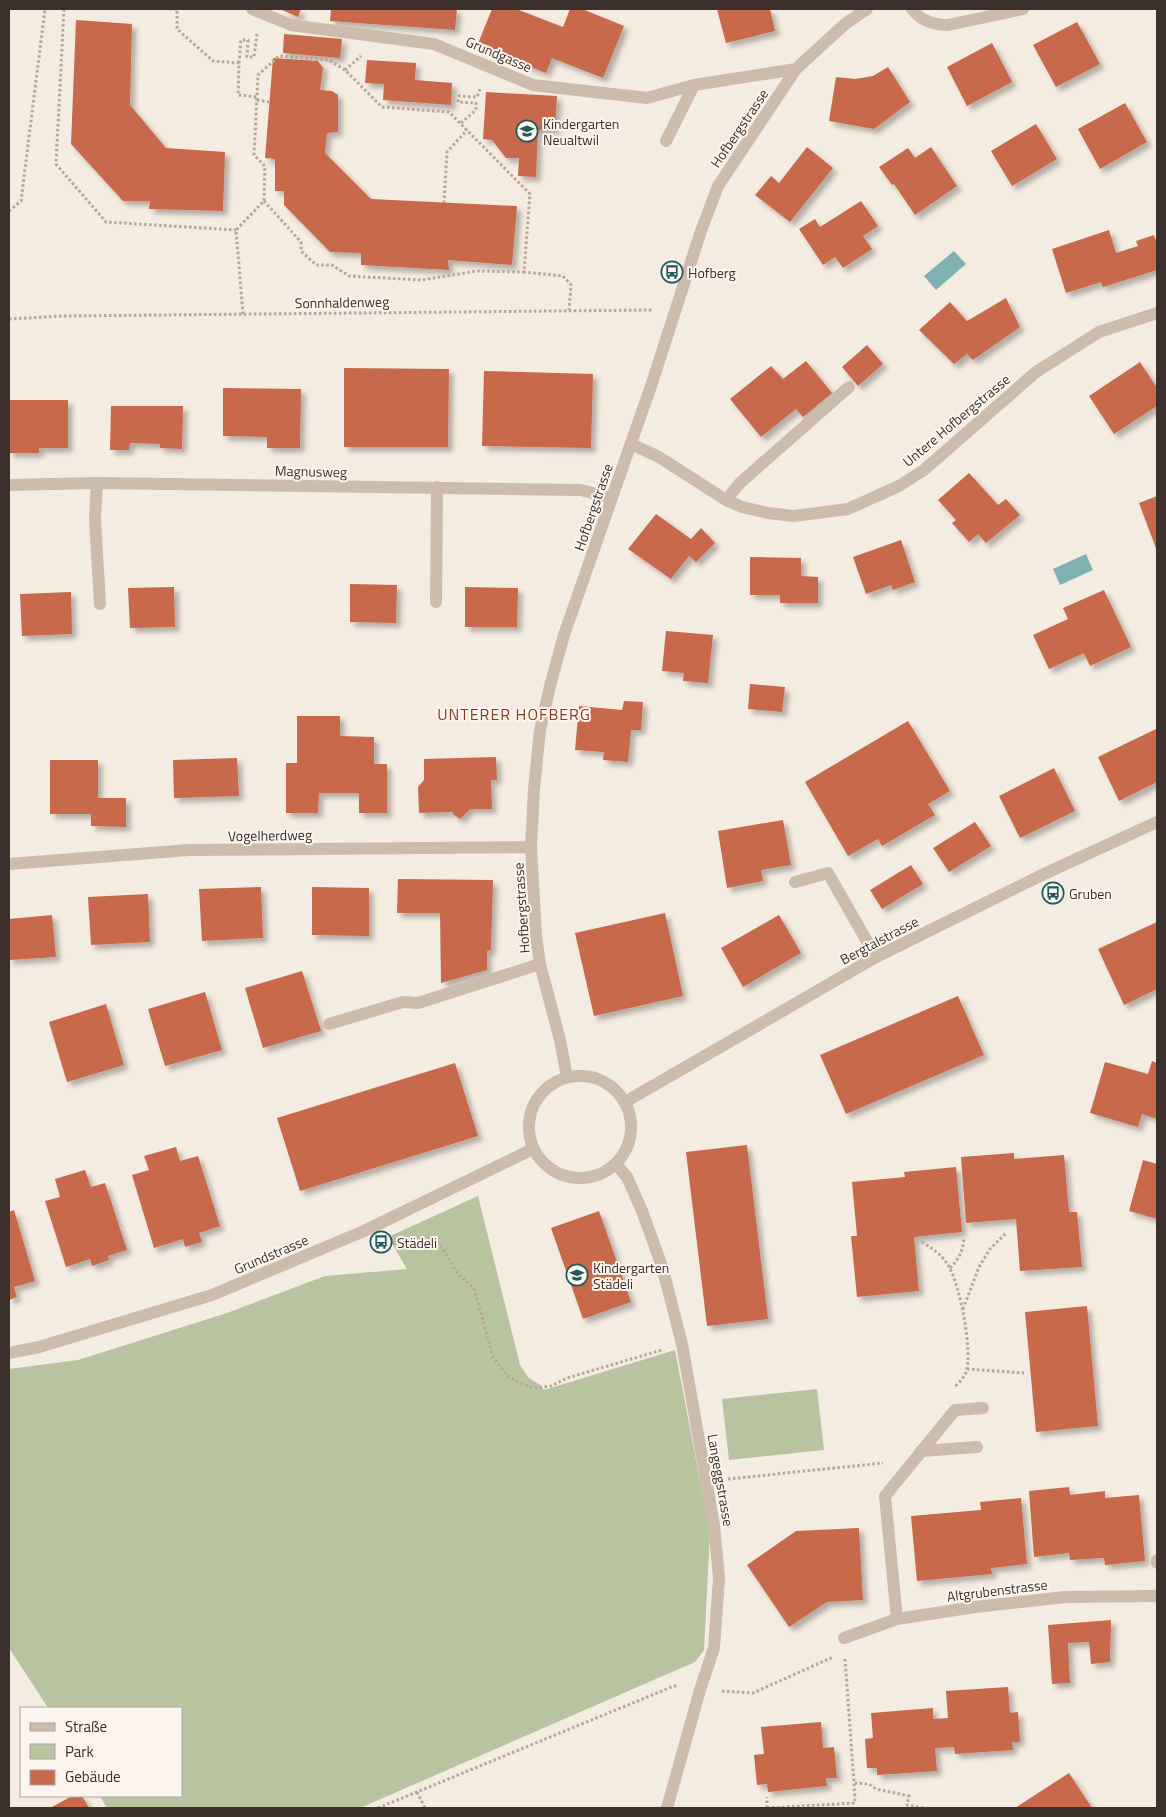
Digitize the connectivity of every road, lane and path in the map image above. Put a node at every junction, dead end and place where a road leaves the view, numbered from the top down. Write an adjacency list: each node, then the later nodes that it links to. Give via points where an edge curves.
1 (45, 9): 19 (path, via 21,200)
2 (64, 9): 20 (path, via 56,164 106,222)
3 (170, 9): 8 (path, via 177,10 177,28 212,61)
4 (867, 9): 9 (street, Hofbergstrasse, via 845,24)
5 (912, 9): 6 (street, via 928,23 948,25)
6 (1022, 9)
7 (256, 10): 8 (path, via 254,57 247,56 248,40 241,40); 10 (street, Grundgasse, via 291,26 434,44 532,85 647,98)
8 (239, 63): 12 (path, via 238,95)
9 (796, 69): 10 (street, Grundgasse); 23 (street, Hofbergstrasse, via 718,186)
10 (694, 85): 16 (street)
11 (477, 97): 14 (path, via 459,96 458,102 476,103 476,110)
12 (257, 99): 13 (path); 14 (path, via 258,76 279,56 329,60 345,70 382,107 449,112); 17 (path, via 254,155 265,166)
13 (269, 102)
14 (461, 123): 15 (path)
15 (467, 130): 18 (path, via 447,152); 21 (path, via 530,194)
16 (666, 141)
17 (264, 201): 20 (path); 21 (path, via 301,242 301,251 316,265 332,264 350,276 422,280 477,271)
18 (444, 203)
19 (9, 211)
20 (236, 230): 25 (path)
21 (524, 272): 22 (path, via 563,276 571,285)
22 (569, 310): 23 (path, Sonnhaldenweg); 25 (path, Sonnhaldenweg)
23 (676, 310): 28 (street, Hofbergstrasse)
24 (1157, 313): 33 (street, Untere Hofbergstrasse, via 1098,332 1036,372 924,470 899,486 848,509 794,516 742,507)
25 (243, 314): 26 (path, Sonnhaldenweg)
26 (9, 319)
27 (849, 387): 33 (street, via 740,483)
28 (631, 444): 32 (street, Hofbergstrasse); 33 (street, Untere Hofbergstrasse, via 658,457)
29 (96, 483): 30 (street, Magnusweg); 31 (street, Magnusweg); 35 (street)
30 (9, 485)
31 (437, 487): 32 (street, Magnusweg, via 581,490); 34 (street)
32 (612, 498): 37 (street, Hofbergstrasse, via 550,686 539,740)
33 (726, 500)
34 (436, 602)
35 (100, 604)
36 (1157, 822): 40 (street, Bergtalstrasse)
37 (531, 847): 38 (street, Vogelherdweg, via 189,850); 41 (street, Hofbergstrasse)
38 (9, 864)
39 (795, 882): 40 (street, via 828,873)
40 (876, 957): 44 (street, Bergtalstrasse)
41 (540, 964): 42 (street, via 418,1003 403,1002); 43 (street, Hofbergstrasse)
42 (329, 1024)
43 (566, 1077): 44 (street, via 584,1075 600,1079 615,1089); 45 (street, via 541,1092 533,1105 528,1119)
44 (625, 1102): 46 (street, via 631,1133)
45 (533, 1149): 46 (street, via 542,1162 570,1178 587,1178); 54 (street, Grundstrasse, via 364,1232 212,1295)
46 (616, 1164): 53 (street, Langeggstrasse, via 627,1178 642,1211 662,1266)
47 (1006, 1233): 52 (path, via 982,1263)
48 (964, 1238): 51 (path, via 958,1260)
49 (922, 1242): 51 (path, via 944,1258)
50 (388, 1244): 53 (path, via 424,1238 441,1246 458,1274 474,1288 492,1357 507,1375 534,1388 551,1386 567,1378)
51 (950, 1268): 52 (path)
52 (963, 1310): 55 (path)
53 (682, 1344): 62 (street, Langeggstrasse)
54 (9, 1353)
55 (967, 1369): 56 (path); 58 (path, via 954,1388)
56 (1024, 1373)
57 (983, 1408): 58 (street)
58 (955, 1410): 60 (street)
59 (977, 1447): 60 (street)
60 (922, 1451): 64 (street, via 885,1496)
61 (883, 1463): 62 (path)
62 (707, 1480): 67 (street, Langeggstrasse, via 719,1578 714,1648)
63 (1157, 1596): 64 (street, Altgrubenstrasse, via 1065,1597)
64 (897, 1619): 65 (street, Altgrubenstrasse)
65 (844, 1638): 66 (path)
66 (844, 1651): 67 (path, via 753,1693); 68 (path)
67 (700, 1690): 69 (path, via 674,1686); 73 (street, Langeggstrasse)
68 (854, 1783): 74 (path, via 855,1803); 75 (path, via 909,1796 908,1805)
69 (417, 1792): 71 (path); 72 (path)
70 (767, 1797): 74 (path)
71 (378, 1808)
72 (425, 1808)
73 (667, 1808)
74 (767, 1808)
75 (923, 1808)

